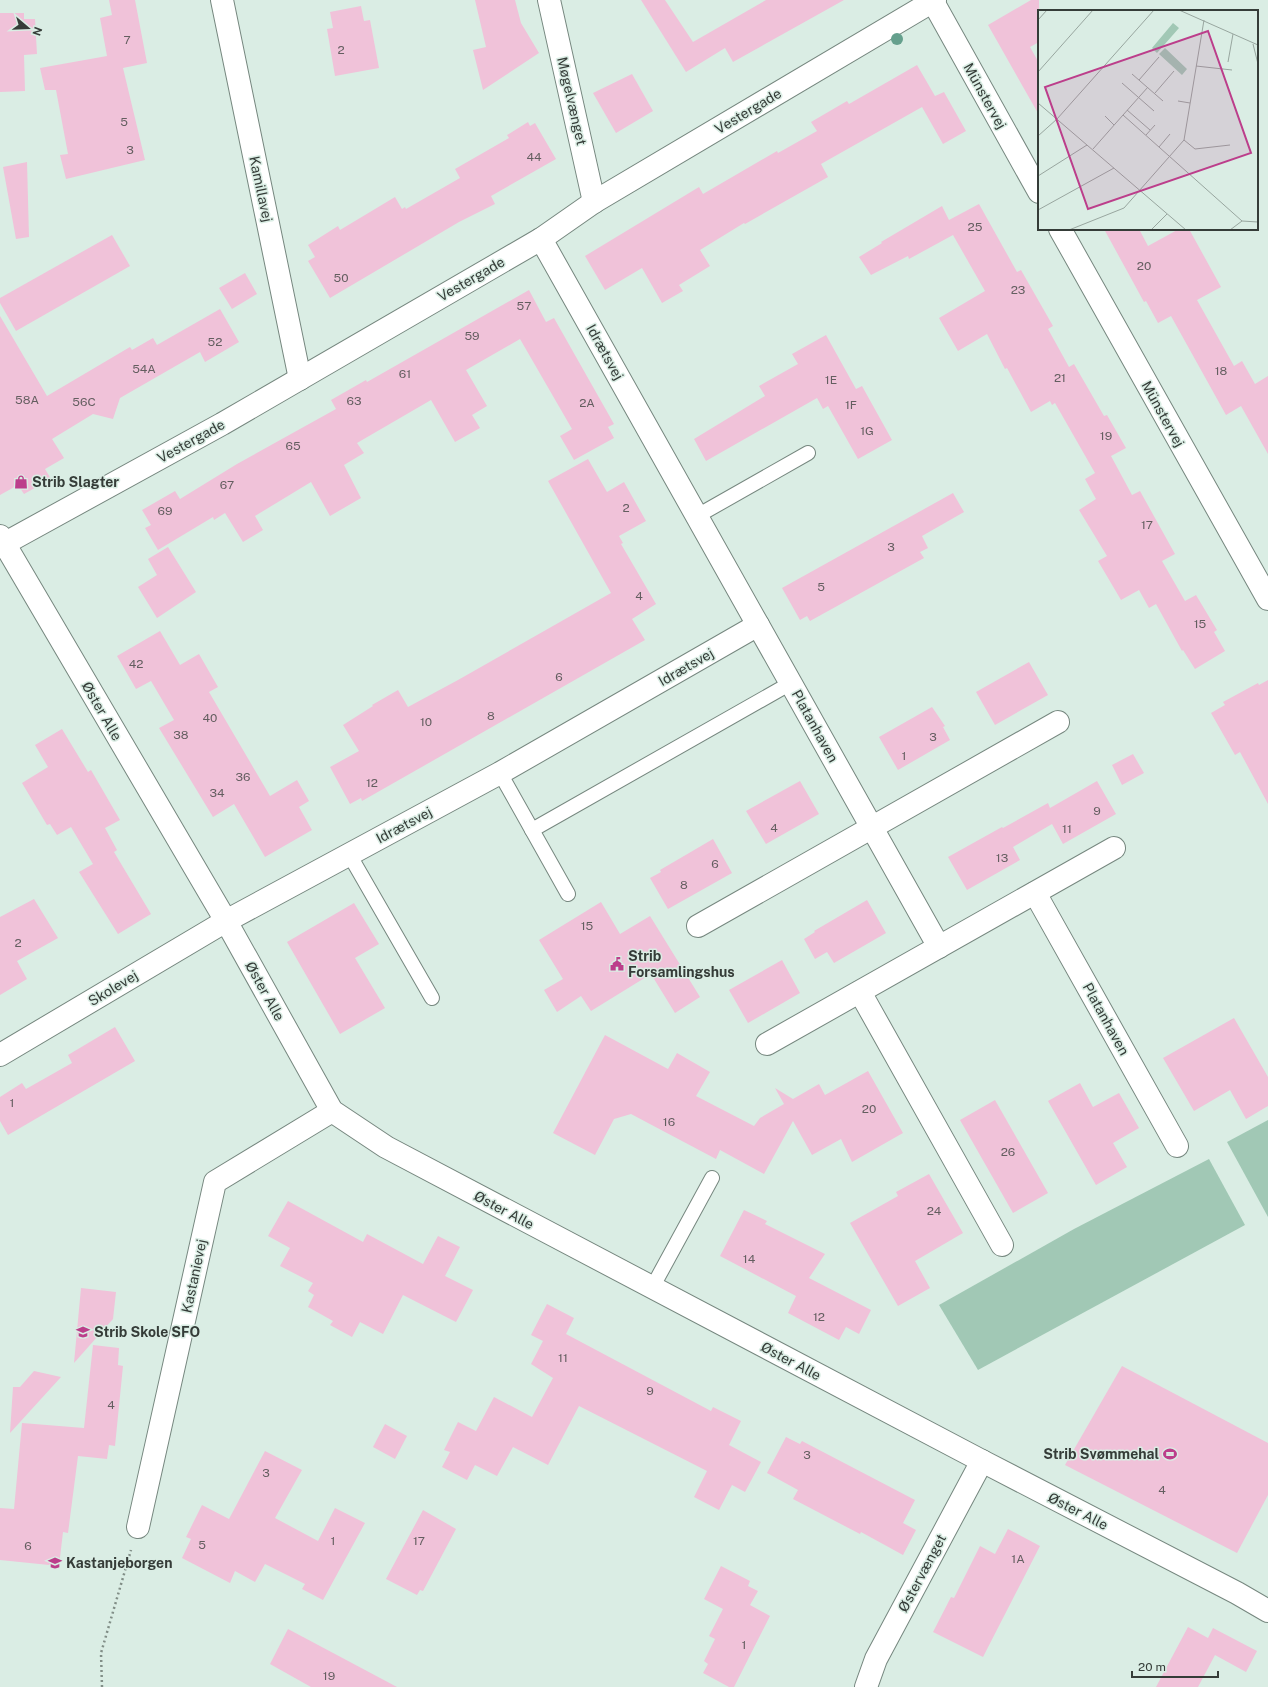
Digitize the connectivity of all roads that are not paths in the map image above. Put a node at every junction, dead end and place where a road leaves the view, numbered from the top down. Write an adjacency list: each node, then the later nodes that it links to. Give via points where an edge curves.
1 (222, 0): 8 (street, Kamillavej)
2 (549, 0): 5 (street, Møgelvænget)
3 (933, 1): 4 (street, Münstervej); 5 (street, Vestergade)
4 (1038, 190)
5 (594, 202): 7 (street, Vestergade)
6 (1061, 230): 12 (street, Münstervej)
7 (541, 239): 8 (street, Vestergade); 10 (street, Idrætsvej)
8 (300, 379): 11 (street, Vestergade, via 222,424)
9 (808, 453): 10 (lane)
10 (697, 516): 13 (street, Idrætsvej)
11 (1, 542): 23 (street, Øster Alle)
12 (1268, 599)
13 (758, 625): 14 (street, Platanhaven); 16 (street, Idrætsvej)
14 (791, 683): 17 (street, Platanhaven); 18 (lane)
15 (1058, 722): 17 (street)
16 (500, 773): 18 (lane); 20 (street, Idrætsvej)
17 (872, 827): 24 (street); 25 (street, Platanhaven)
18 (532, 830): 22 (lane)
19 (1114, 848): 21 (street)
20 (349, 854): 23 (street, Idrætsvej); 27 (lane)
21 (1035, 893): 25 (street); 31 (street, Platanhaven)
22 (568, 894)
23 (226, 921): 29 (street, Skolevej); 30 (street, Øster Alle)
24 (698, 926)
25 (939, 946): 26 (street)
26 (860, 992): 28 (street); 33 (street)
27 (432, 998)
28 (767, 1044)
29 (0, 1055)
30 (332, 1111): 34 (street, Øster Alle, via 386,1147); 36 (street, Kastanievej, via 215,1182)
31 (1177, 1146)
32 (712, 1178): 34 (lane)
33 (1002, 1244)
34 (652, 1288): 35 (street, Øster Alle)
35 (982, 1462): 37 (street, Øster Alle); 38 (street, Østervænget, via 876,1659)
36 (138, 1527)
37 (1268, 1611)
38 (866, 1687)

